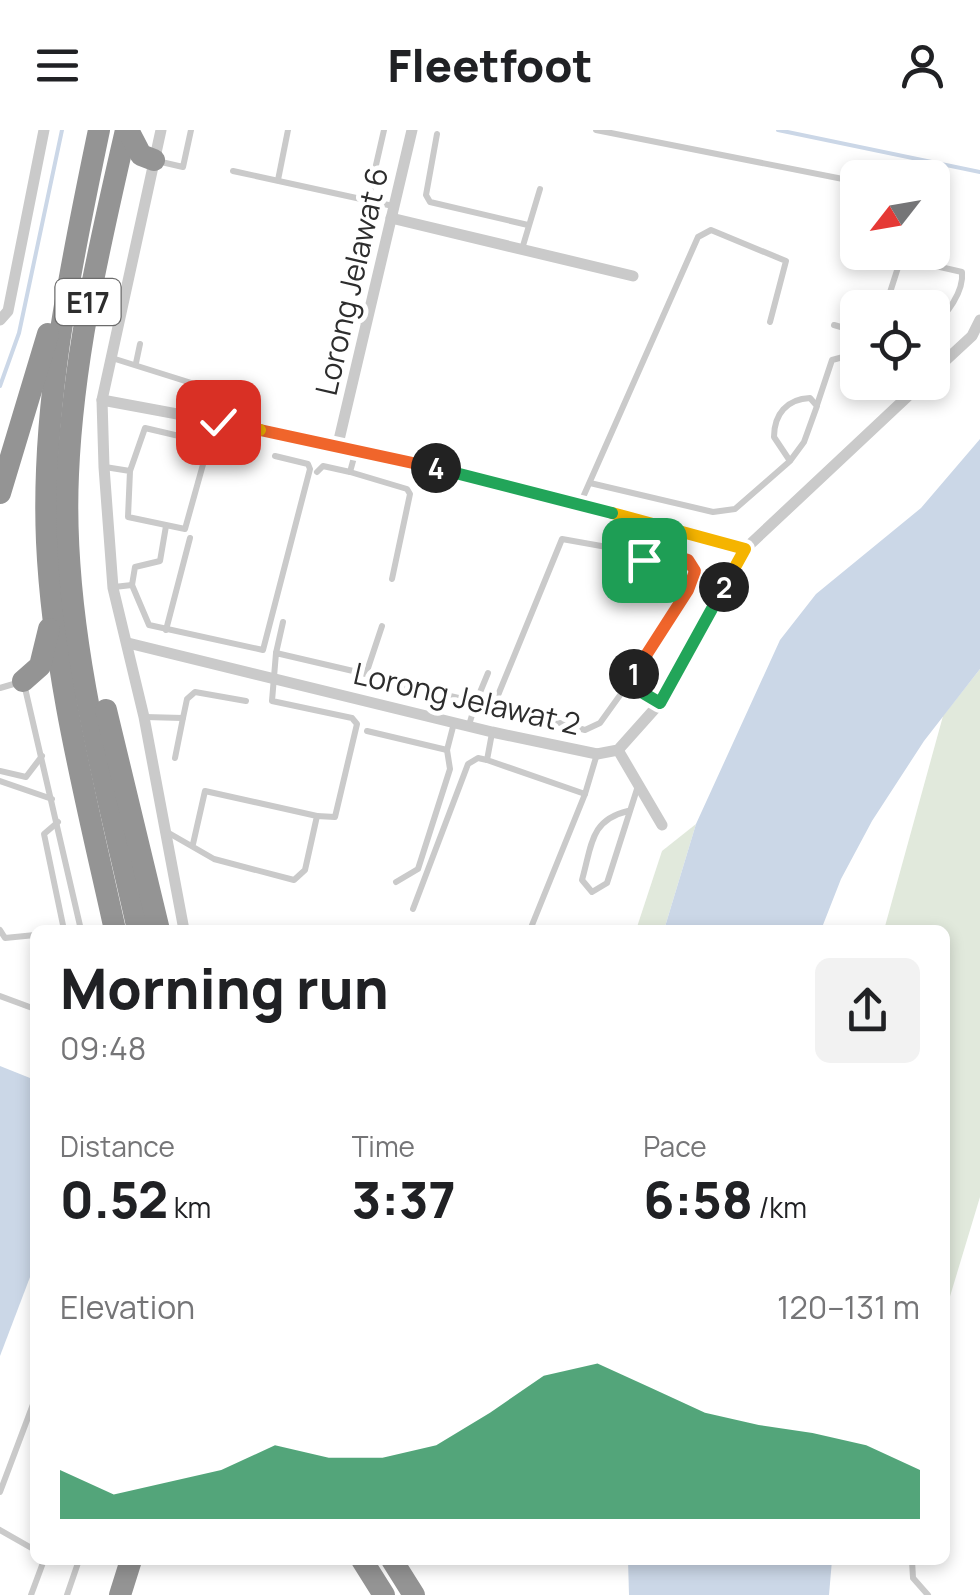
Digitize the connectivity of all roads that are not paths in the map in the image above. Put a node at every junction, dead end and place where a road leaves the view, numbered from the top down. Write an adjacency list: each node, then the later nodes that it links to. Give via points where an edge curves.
1 (44, 130): 25 (street)
2 (99, 130): 19 (highway, E17)
3 (127, 130): 11 (highway, via 142,156); 57 (highway, E17, via 93,276 72,410)
4 (161, 130): 11 (street)
5 (192, 130): 11 (lane, via 183,166)
6 (288, 130): 14 (lane)
7 (384, 130): 16 (lane)
8 (412, 130): 17 (street, Lorong Jelawat 6)
9 (596, 130): 13 (lane)
10 (438, 134): 18 (lane, via 430,202)
11 (154, 160): 34 (street)
12 (234, 171): 14 (lane)
13 (840, 178)
14 (278, 180): 16 (lane)
15 (540, 189): 18 (lane)
16 (368, 200): 17 (lane)
17 (393, 212): 20 (street); 27 (street, Lorong Jelawat 6)
18 (528, 225): 20 (lane)
19 (76, 241): 49 (highway); 57 (highway, E17, via 47,478)
20 (522, 248): 21 (street)
21 (632, 276)
22 (891, 290): 23 (lane, via 901,258 962,272)
23 (950, 307)
24 (344, 314): 27 (lane)
25 (3, 319)
26 (980, 320): 33 (street)
27 (366, 322): 40 (street, Lorong Jelawat 6)
28 (770, 322): 48 (lane, via 786,261 710,230 698,238)
29 (834, 326): 30 (lane)
30 (840, 328)
31 (140, 344): 35 (lane)
32 (840, 356): 39 (lane, via 832,360)
33 (950, 356)
34 (111, 358): 35 (lane); 37 (street)
35 (136, 363): 36 (lane)
36 (201, 386)
37 (102, 400): 40 (street); 44 (street)
38 (899, 400): 53 (street, Lorong Jelawat 2)
39 (817, 406): 43 (lane); 43 (lane, via 806,397 778,414 774,437)
40 (338, 444): 41 (street)
41 (356, 450): 47 (lane); 50 (street)
42 (275, 456): 60 (lane, via 310,469 263,650)
43 (790, 461): 48 (lane, via 723,513)
44 (104, 467): 45 (lane); 56 (street)
45 (130, 471): 51 (lane, via 128,516); 51 (lane, via 145,428 208,443 188,526)
46 (317, 472): 47 (lane, via 323,466)
47 (350, 472): 54 (lane, via 410,494)
48 (590, 483): 50 (lane)
49 (0, 493)
50 (580, 504): 53 (street)
51 (166, 526): 55 (lane, via 160,561 135,567)
52 (190, 538): 60 (lane)
53 (745, 549): 70 (street, Lorong Jelawat 2)
54 (392, 579)
55 (132, 585): 56 (lane); 60 (lane, via 149,624)
56 (113, 588): 61 (street)
57 (62, 594): 67 (highway, via 40,666); 98 (highway, E17, via 78,756); 99 (highway, E17); 100 (highway)
58 (282, 622): 62 (lane)
59 (382, 626): 62 (lane, via 366,674)
60 (166, 630)
61 (128, 643): 64 (street, Lorong Jelawat 2); 71 (street)
62 (276, 653): 64 (lane)
63 (488, 674): 69 (lane)
64 (272, 678): 73 (street, Lorong Jelawat 2); 89 (lane, via 272,701 356,720 335,817)
65 (385, 681): 69 (lane)
66 (628, 684): 66 (lane, via 600,723 584,730 494,705 562,538 644,560 662,552 693,565 688,590); 70 (lane)
67 (12, 685): 80 (lane)
68 (246, 701): 72 (lane, via 196,692 187,698)
69 (476, 702): 74 (lane)
70 (660, 703): 78 (street, Lorong Jelawat 2)
71 (144, 716): 72 (lane); 92 (street)
72 (183, 718): 81 (lane)
73 (454, 722): 74 (street, Lorong Jelawat 2); 77 (lane)
74 (470, 725): 76 (street, Lorong Jelawat 2)
75 (368, 731): 77 (lane)
76 (492, 732): 79 (street, Lorong Jelawat 2); 82 (lane)
77 (447, 750): 94 (lane, via 450,769 418,869)
78 (618, 750): 79 (street, Lorong Jelawat 2); 85 (street)
79 (597, 754): 86 (lane)
80 (42, 755): 83 (lane, via 26,777); 87 (lane)
81 (175, 758)
82 (487, 760): 86 (lane); 95 (lane, via 468,764)
83 (0, 771)
84 (0, 782): 87 (lane)
85 (639, 784): 88 (lane); 91 (street)
86 (584, 794): 102 (lane)
87 (53, 800): 90 (lane)
88 (628, 811): 88 (lane, via 607,883 592,892 582,880 599,824)
89 (317, 816): 93 (lane, via 205,791); 93 (lane, via 305,870 294,880 214,859)
90 (58, 822): 96 (lane, via 44,834); 97 (lane)
91 (662, 825)
92 (162, 830): 93 (lane); 101 (street)
93 (193, 844)
94 (396, 882)
95 (413, 909)
96 (63, 925)
97 (80, 925)
98 (113, 925)
99 (137, 925)
100 (157, 925)
101 (183, 925)
102 (532, 925)
103 (0, 930): 104 (lane, via 5,938)
104 (30, 936)
105 (0, 996): 106 (lane)
106 (30, 1007)
107 (30, 1412): 108 (lane)
108 (0, 1492)
109 (0, 1530): 110 (lane)
110 (30, 1547)
111 (42, 1565): 117 (lane)
112 (76, 1565): 118 (lane)
113 (129, 1565): 119 (highway)
114 (365, 1565): 120 (highway)
115 (395, 1565): 121 (highway)
116 (912, 1565): 122 (lane, via 913,1578)
117 (31, 1595)
118 (67, 1595)
119 (120, 1595)
120 (384, 1595)
121 (414, 1595)
122 (928, 1595)

